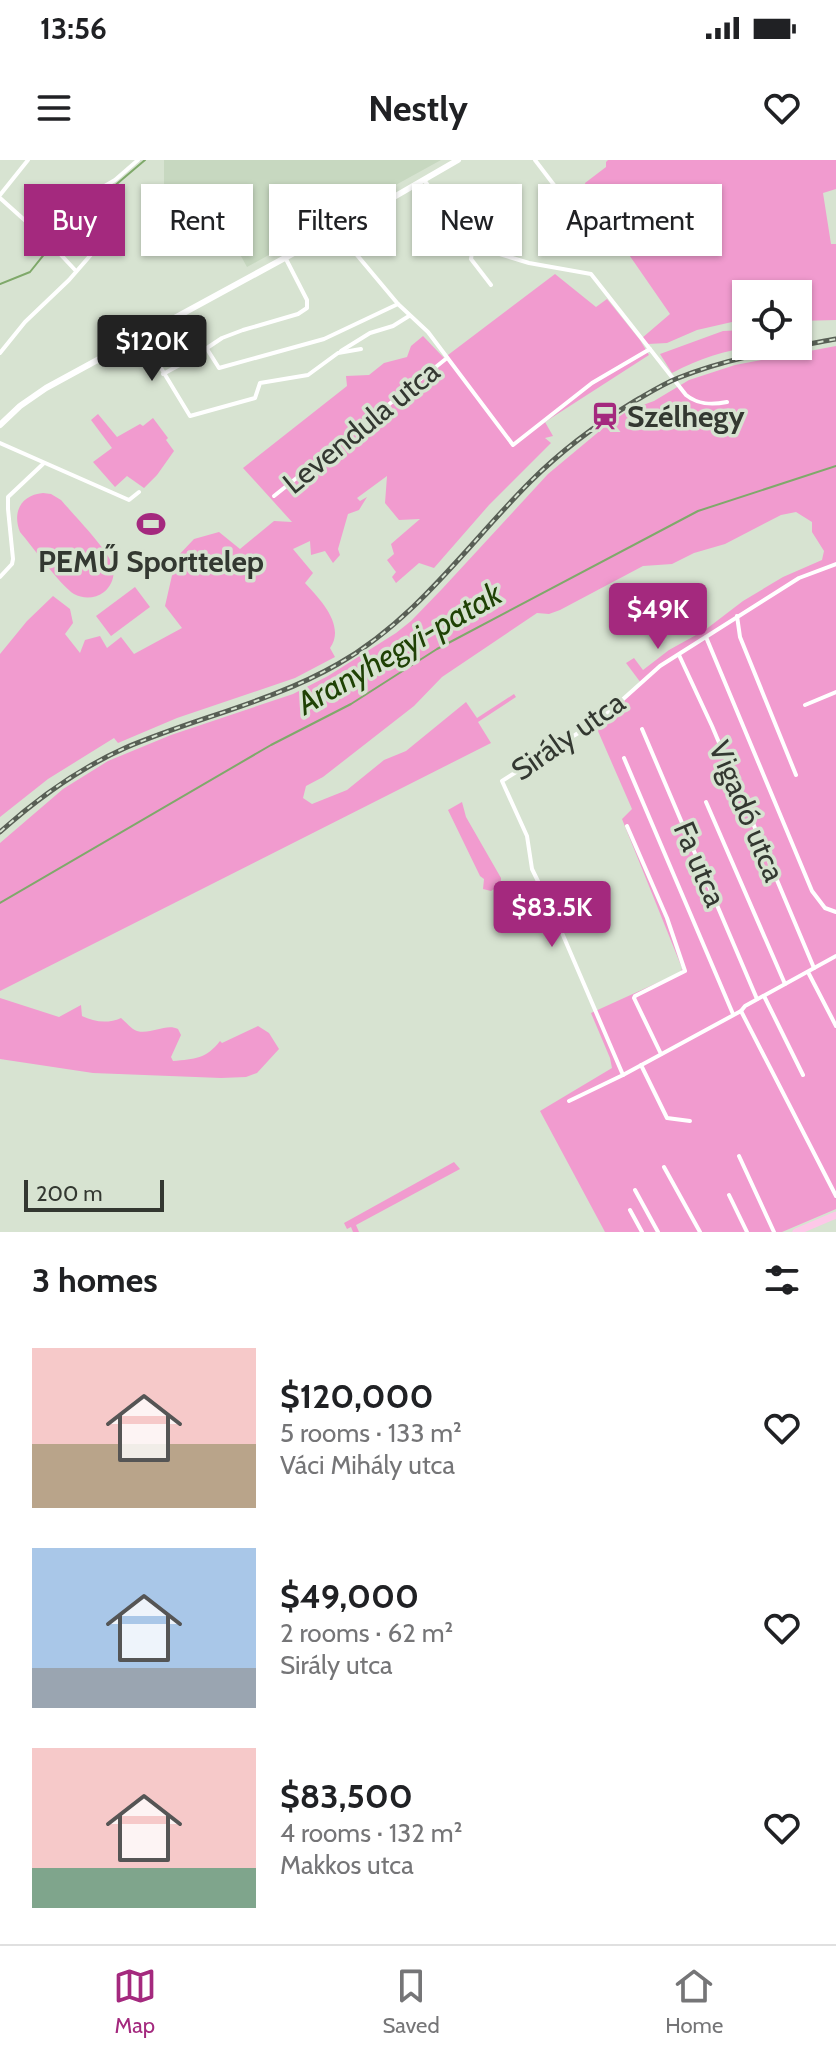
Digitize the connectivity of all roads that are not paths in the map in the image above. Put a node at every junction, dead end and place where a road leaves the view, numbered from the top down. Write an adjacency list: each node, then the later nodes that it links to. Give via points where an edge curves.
1 (28, 160): 10 (street)
2 (138, 160): 6 (street)
3 (458, 160): 5 (main road)
4 (535, 160): 8 (street)
5 (424, 180): 7 (street); 9 (main road)
6 (107, 184)
7 (427, 184)
8 (553, 184)
9 (396, 196)
10 (0, 197): 11 (street)
11 (24, 219)
12 (62, 256): 18 (street)
13 (89, 256): 18 (street)
14 (358, 256): 20 (street)
15 (471, 256): 19 (street)
16 (503, 256): 25 (street, via 591,274)
17 (285, 257): 22 (main road); 23 (street, via 307,308 222,338)
18 (76, 271): 26 (street)
19 (491, 285)
20 (398, 304): 21 (street); 23 (street, via 324,339 219,368)
21 (409, 316): 27 (street); 28 (street)
22 (141, 335): 29 (street); 31 (main road, via 46,388)
23 (207, 349): 29 (street)
24 (361, 349): 27 (street)
25 (650, 349): 28 (street, via 592,383 513,445); 30 (street, via 690,398)
26 (0, 353)
27 (338, 353): 29 (street, via 308,375 260,383 255,398 190,416)
28 (447, 358): 35 (street, Levendula utca)
29 (163, 374)
30 (727, 402)
31 (0, 425)
32 (0, 443): 33 (street)
33 (44, 464): 34 (street, via 129,500); 38 (street, via 8,497 13,559)
34 (139, 492)
35 (274, 496)
36 (834, 564): 37 (street); 39 (street, Sirály utca, via 799,578)
37 (836, 573)
38 (0, 577)
39 (737, 616): 40 (street, Sirály utca); 46 (street, via 740,637)
40 (706, 637): 41 (street, Sirály utca); 49 (street, via 812,891 825,908)
41 (679, 655): 51 (street, Vigadó utca); 61 (street, Sirály utca, via 602,718 502,781 527,836 532,869)
42 (836, 692): 43 (street)
43 (805, 705)
44 (642, 729): 55 (street, Fa utca)
45 (624, 758): 57 (street)
46 (796, 775)
47 (706, 802): 53 (street)
48 (627, 826): 59 (street, via 685,971 634,998)
49 (836, 912)
50 (836, 956): 51 (street)
51 (814, 968): 52 (street)
52 (808, 972): 53 (street); 58 (street)
53 (785, 984): 54 (street)
54 (764, 996): 55 (street); 62 (street)
55 (757, 999): 56 (street)
56 (741, 1011): 57 (street); 69 (street)
57 (733, 1014): 59 (street)
58 (836, 1026)
59 (661, 1054): 60 (street)
60 (641, 1065): 61 (street); 64 (street, via 667,1118)
61 (623, 1075): 63 (street)
62 (803, 1075)
63 (569, 1101)
64 (690, 1121)
65 (739, 1156): 76 (street)
66 (664, 1167): 74 (street)
67 (635, 1190): 73 (street)
68 (729, 1195): 75 (street)
69 (836, 1196)
70 (630, 1210): 72 (street)
71 (836, 1215): 77 (main road)
72 (642, 1232)
73 (658, 1232)
74 (700, 1232)
75 (747, 1232)
76 (774, 1232)
77 (796, 1232)

